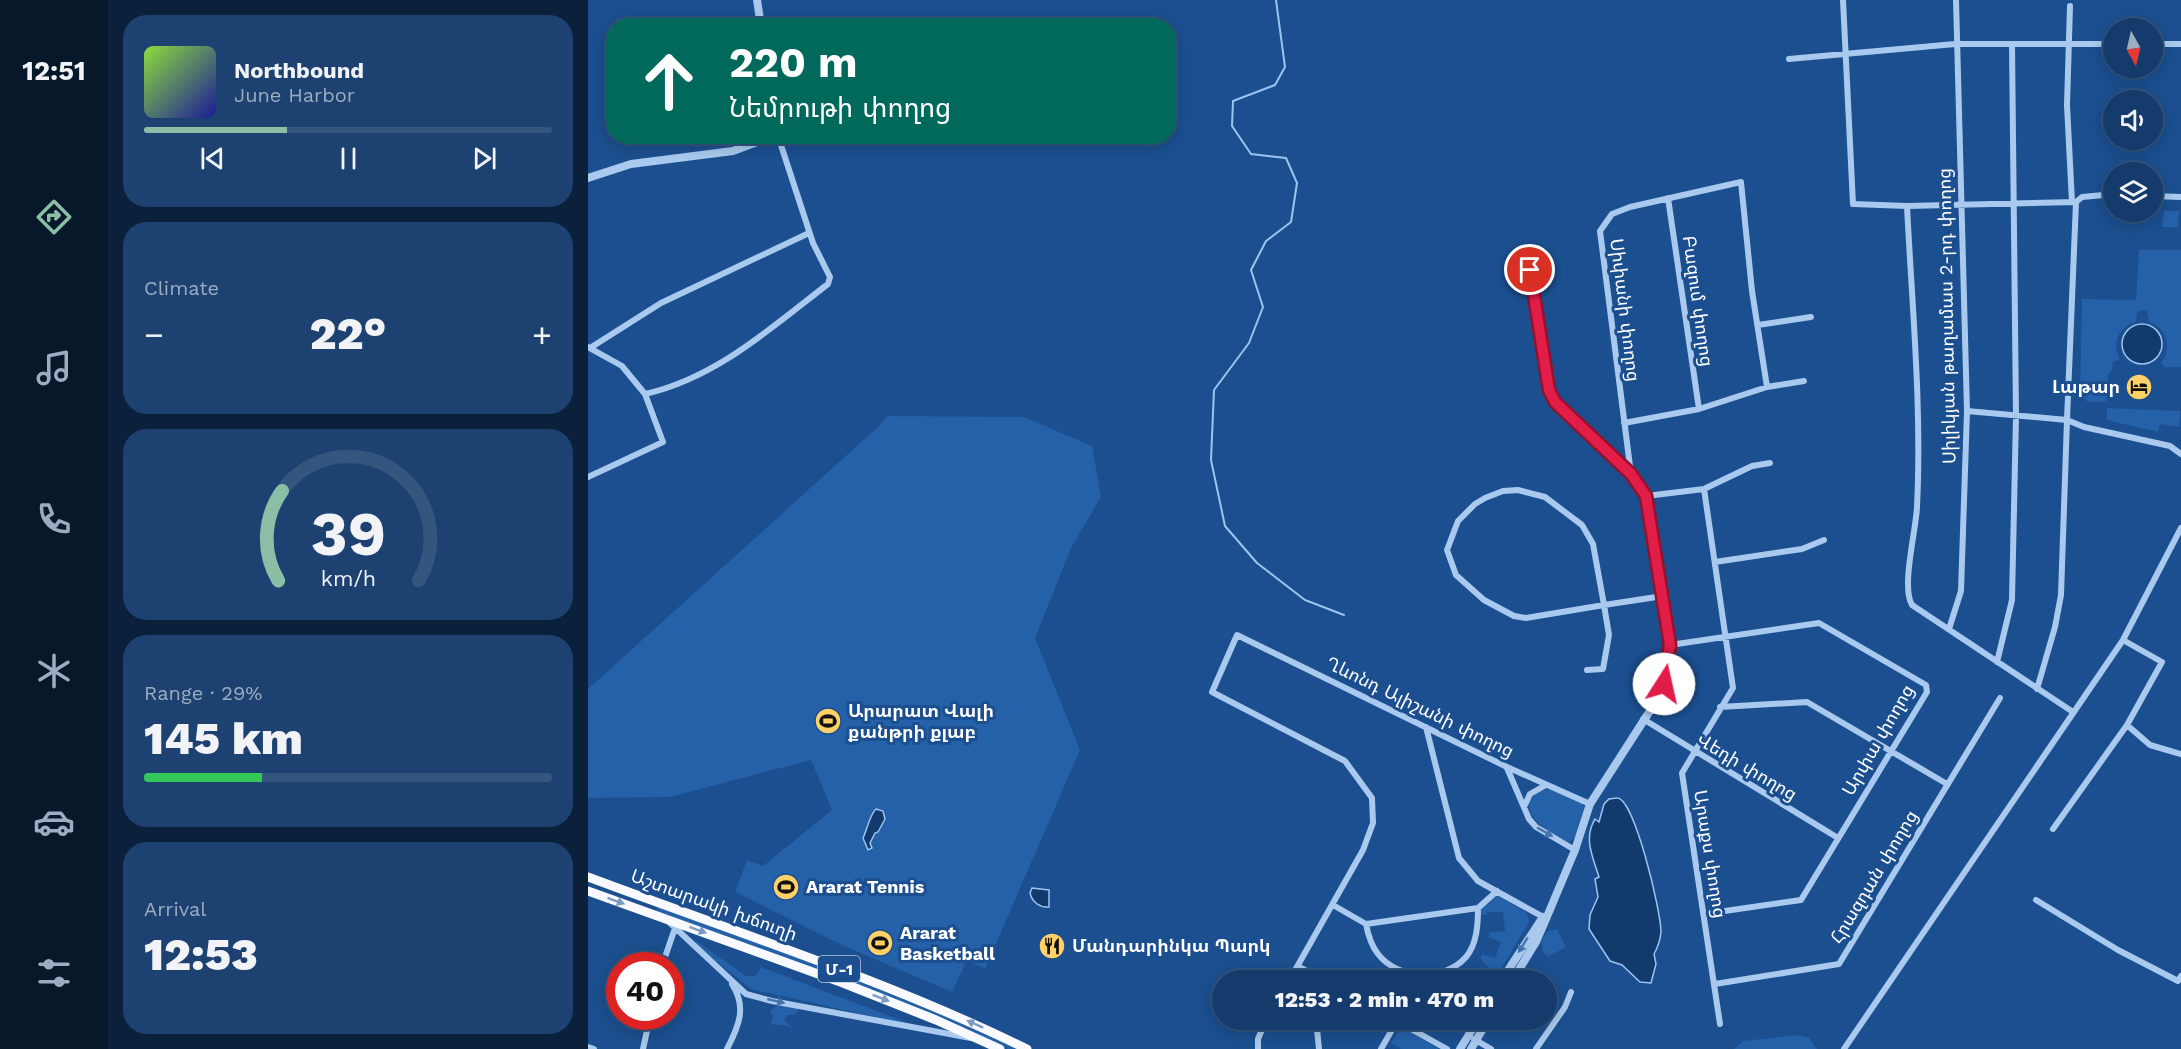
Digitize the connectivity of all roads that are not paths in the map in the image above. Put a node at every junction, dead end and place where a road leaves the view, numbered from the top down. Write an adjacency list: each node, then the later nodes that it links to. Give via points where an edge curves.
1 (757, 0): 5 (street)
2 (1843, 0): 12 (street)
3 (1956, 0): 11 (street, Սիլիկյան թաղամաս 2-րդ փողոց)
4 (2070, 6): 7 (street)
5 (760, 18)
6 (2012, 44): 7 (street); 11 (street); 21 (street)
7 (2069, 44): 8 (street); 22 (street, via 2067,105)
8 (2103, 44)
9 (2163, 44): 10 (street)
10 (2181, 44)
11 (1955, 45): 12 (street); 23 (street, Սիլիկյան թաղամաս 2-րդ փողոց)
12 (1844, 53): 13 (street); 24 (street, via 1853,204)
13 (1790, 59)
14 (753, 144): 16 (street, via 733,151 631,164)
15 (778, 144): 25 (street)
16 (588, 178)
17 (2103, 195): 22 (street, via 2090,195)
18 (2163, 196): 19 (street)
19 (2181, 197)
20 (1668, 198): 28 (street, Սիփանի փողոց, via 1741,182); 33 (street, Բազում փողոց); 37 (street, Սիփանի փողոց, via 1612,214 1600,231)
21 (2014, 202): 22 (street); 23 (street); 35 (street)
22 (2074, 202): 36 (street)
23 (1962, 205): 24 (street); 34 (street, Սիլիկյան թաղամաս 2-րդ փողոց)
24 (1907, 206): 49 (street, via 1919,465 1916,532 1907,597 1912,605)
25 (809, 232): 29 (street, via 661,303); 32 (street, via 830,282 719,364)
26 (1530, 270): 40 (street, via 1549,390 1555,402)
27 (1811, 317): 28 (street)
28 (1758, 325): 31 (street)
29 (589, 348): 32 (street, via 622,366)
30 (1804, 381): 31 (street)
31 (1767, 387): 33 (street)
32 (645, 394): 41 (street, via 663,442)
33 (1699, 410): 37 (street)
34 (1967, 411): 35 (street); 49 (street, Սիլիկյան թաղամաս 2-րդ փողոց, via 1961,591)
35 (2016, 416): 36 (street); 53 (street, via 2012,600)
36 (2067, 420): 38 (street, via 2170,446); 55 (street, via 2061,595)
37 (1624, 423): 40 (street, Սիփանի փողոց)
38 (2181, 454)
39 (1770, 463): 42 (street, via 1752,466)
40 (1631, 474): 43 (street)
41 (588, 477)
42 (1704, 489): 43 (street); 46 (street, Արաքս փողոց)
43 (1646, 496): 47 (street)
44 (2181, 528): 51 (street)
45 (1824, 540): 46 (street, via 1802,549)
46 (1715, 562): 50 (street, Արաքս փողոց)
47 (1663, 596): 48 (street); 52 (street)
48 (1604, 605): 48 (street, via 1526,618 1493,607 1462,582 1451,566 1447,550 1458,521 1474,504 1503,491 1526,491 1553,502 1588,533); 54 (street, via 1609,635 1604,669)
49 (1949, 629): 53 (street)
50 (1726, 636): 52 (street, Արփա փողոց); 57 (street, Արաքս փողոց, via 1733,688); 62 (street, Արփա փողոց, via 1819,623 1926,686 1927,692)
51 (2123, 640): 58 (street); 60 (street, via 2162,662)
52 (1670, 645): 59 (street, via 1664,684)
53 (1997, 662): 55 (street)
54 (1587, 670)
55 (2037, 688): 58 (street)
56 (2000, 698): 66 (street, Հրազդան փողոց)
57 (1720, 707): 62 (street, via 1807,702); 63 (street, Արաքս փողոց)
58 (2073, 712): 121 (street)
59 (1643, 720): 63 (street, Վեդի փողոց); 68 (street)
60 (2127, 726): 64 (street, via 2151,746); 70 (street)
61 (1426, 727): 65 (street, Ղևոնդ Ալիշանի փողոց); 75 (street, via 1459,858 1478,881); 78 (street, Ղևոնդ Ալիշանի փողոց, via 1237,635 1212,692 1345,761 1372,798 1373,823)
62 (1892, 751): 66 (street); 71 (street, Արփա փողոց)
63 (1694, 752): 71 (street, Վեդի փողոց); 81 (street, Արաքս փողոց, via 1682,773)
64 (2181, 754)
65 (1507, 767): 67 (street, Ղևոնդ Ալիշանի փողոց); 69 (street)
66 (1947, 784): 94 (street, Հրազդան փողոց, via 1839,964)
67 (1547, 785): 68 (street, Ղևոնդ Ալիշանի փողոց); 69 (street, via 1530,794)
68 (1590, 804): 72 (street)
69 (1524, 807): 72 (street, one-way to 72, via 1536,827)
70 (2053, 829)
71 (1838, 838): 81 (street, Արփա փողոց, via 1801,900)
72 (1575, 850): 82 (street)
73 (588, 877): 76 (highway, Աշտարակի խճուղի / Մ-1)
74 (588, 891): 80 (highway, Աշտարակի խճուղի / Մ-1, one-way to 80)
75 (1497, 891): 79 (street); 82 (street)
76 (646, 898): 80 (highway); 112 (highway, Աշտարակի խճուղի / Մ-1, one-way to 76, via 940,1008)
77 (2036, 900): 93 (street, via 2148,966 2178,981)
78 (1333, 905): 84 (street); 87 (street)
79 (1479, 908): 84 (street); 84 (street, via 1474,941 1466,957 1433,974 1412,975 1395,968 1378,955)
80 (643, 910): 83 (highway, Աշտարակի խճուղի / Մ-1)
81 (1704, 914): 94 (street, Արաքս փողոց)
82 (1546, 915): 90 (street, one-way to 90); 91 (street, via 1536,942)
83 (664, 918): 85 (street); 104 (highway, Աշտարակի խճուղի / Մ-1, one-way to 104, via 843,983)
84 (1366, 924)
85 (675, 928): 86 (street); 92 (street)
86 (667, 952)
87 (1298, 966): 88 (street); 89 (street)
88 (1295, 970)
89 (1305, 970)
90 (1508, 970)
91 (1519, 970)
92 (725, 974): 104 (street, one-way to 104, via 746,994 772,1001); 110 (street, via 741,998 737,1030)
93 (2181, 976)
94 (1715, 984): 96 (street, Արաքս փողոց)
95 (1570, 992): 120 (street, via 1565,1007)
96 (1720, 1024)
97 (647, 1030): 109 (street)
98 (1262, 1030): 113 (street)
99 (1317, 1030): 114 (street)
100 (1391, 1030): 115 (street)
101 (1412, 1030): 116 (street)
102 (1475, 1030): 105 (street)
103 (1479, 1030): 105 (street)
104 (975, 1037): 106 (highway, Աշտարակի խճուղի / Մ-1)
105 (1472, 1038): 117 (street); 118 (street); 119 (street)
106 (984, 1045): 111 (highway, Աշտարակի խճուղի / Մ-1)
107 (588, 1047): 108 (street)
108 (594, 1049)
109 (643, 1049)
110 (727, 1049)
111 (1000, 1049)
112 (1027, 1049)
113 (1258, 1049)
114 (1319, 1049)
115 (1381, 1049)
116 (1447, 1049)
117 (1460, 1049)
118 (1471, 1049)
119 (1491, 1049)
120 (1536, 1049)
121 (1844, 1049)

